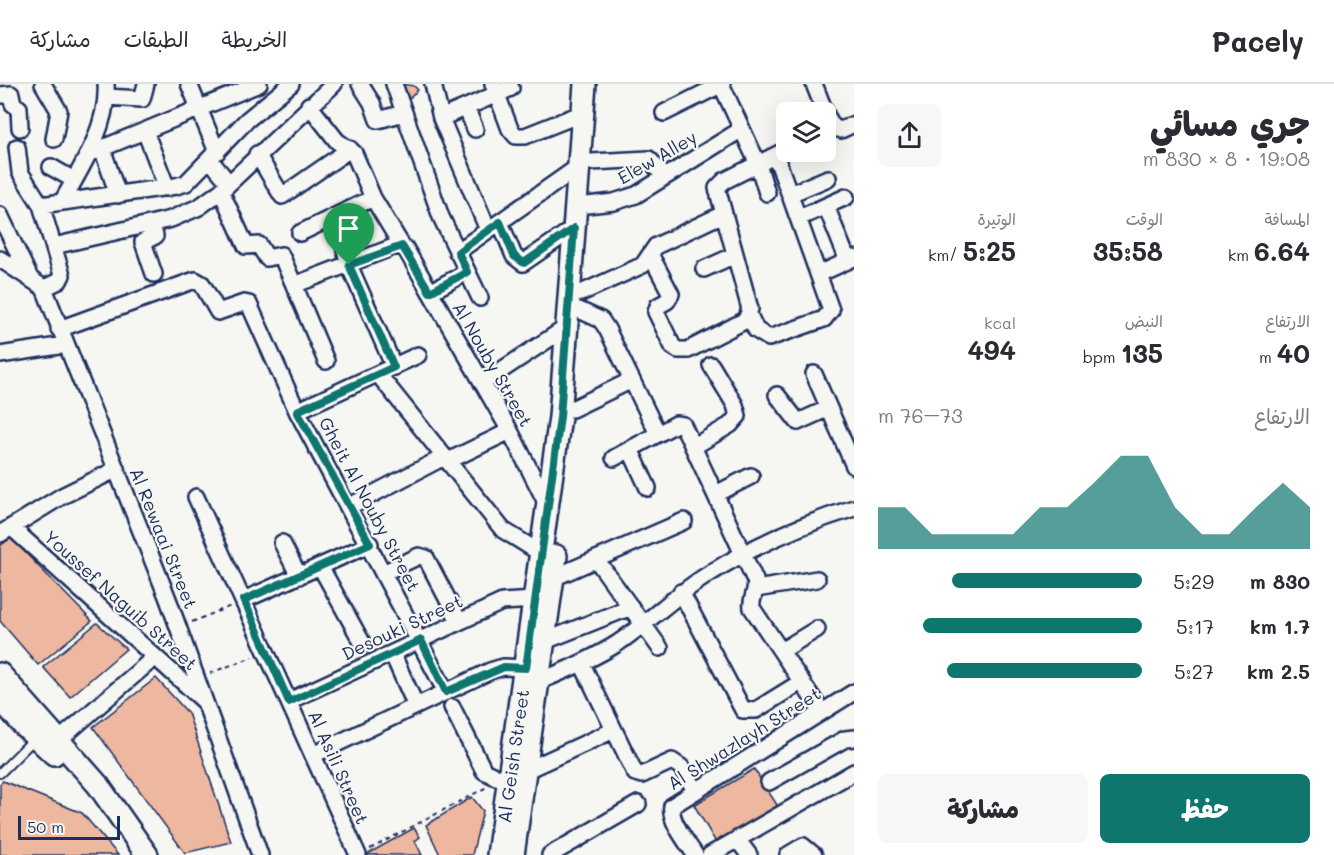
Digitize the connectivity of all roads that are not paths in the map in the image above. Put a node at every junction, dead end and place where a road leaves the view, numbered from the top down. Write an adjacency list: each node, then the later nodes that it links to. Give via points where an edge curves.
1 (43, 84): 35 (street, via 59,111)
2 (146, 84): 16 (street, via 142,99)
3 (189, 84): 24 (street)
4 (260, 84): 18 (street); 24 (street)
5 (291, 84): 18 (street)
6 (334, 84): 21 (street)
7 (360, 84): 26 (street, via 378,120)
8 (394, 84): 26 (street)
9 (433, 84): 28 (street)
10 (585, 84): 27 (main road, Al Geish Street)
11 (597, 84): 43 (main road, Al Geish Street)
12 (722, 84): 25 (street); 32 (street)
13 (814, 84): 20 (street)
14 (512, 87): 15 (street)
15 (495, 89): 22 (street); 27 (street, via 512,133 525,136)
16 (106, 91): 38 (street)
17 (0, 95): 30 (street, via 11,94 13,104 19,108)
18 (272, 99): 41 (street)
19 (0, 102): 23 (street)
20 (821, 102)
21 (309, 105): 37 (street, via 337,141); 39 (street)
22 (466, 107): 28 (street); 31 (street)
23 (0, 108)
24 (198, 110): 34 (street); 41 (street)
25 (664, 112)
26 (404, 113): 70 (street)
27 (583, 113): 43 (main road, Al Geish Street)
28 (441, 118): 65 (street)
29 (854, 124): 33 (street)
30 (20, 129)
31 (475, 129)
32 (742, 129): 44 (street); 46 (street, Elew Alley)
33 (836, 130)
34 (145, 131): 38 (street); 50 (street)
35 (54, 139)
36 (17, 147): 57 (street, via 21,175)
37 (350, 149): 39 (street, via 282,196); 55 (street, Al Nouby Street)
38 (95, 151): 48 (street); 53 (street)
39 (257, 154): 49 (street)
40 (776, 155): 44 (street)
41 (213, 156): 49 (street); 50 (street, via 186,183)
42 (783, 162): 52 (street)
43 (585, 164): 46 (street, via 645,158); 58 (main road, Al Geish Street); 65 (street); 66 (main road, Al Geish Street)
44 (758, 164): 51 (street); 60 (street, via 720,184 717,192)
45 (51, 167): 48 (street)
46 (665, 177): 58 (street, Elew Alley, via 636,195)
47 (828, 178): 52 (street)
48 (74, 180): 56 (street)
49 (225, 187): 64 (street, via 185,214); 81 (street, via 246,246 259,245 267,258 280,255)
50 (167, 188): 53 (street)
51 (767, 193)
52 (790, 194): 63 (street)
53 (118, 195): 56 (street)
54 (846, 197): 59 (street)
55 (373, 198): 62 (street); 69 (street, Al Nouby Street)
56 (62, 202): 57 (street)
57 (41, 205): 68 (street)
58 (587, 205): 85 (main road, Al Geish Street)
59 (826, 206): 63 (street); 74 (street)
60 (723, 214): 71 (street); 72 (street, via 661,243)
61 (0, 215): 80 (street)
62 (336, 216): 67 (street); 75 (street)
63 (799, 218): 79 (street)
64 (152, 224): 68 (street); 78 (street, via 155,236 143,242)
65 (494, 226): 66 (street, via 514,256 524,263); 70 (street)
66 (574, 228): 87 (main road, Al Geish Street)
67 (300, 233)
68 (54, 246): 82 (street, via 61,278)
69 (402, 246): 75 (street); 83 (street, Al Nouby Street)
70 (458, 252): 77 (street)
71 (735, 255): 76 (street); 86 (street)
72 (651, 256): 85 (street, via 643,265); 86 (street, via 671,294 656,312 673,347 688,350)
73 (0, 259): 80 (street)
74 (851, 259): 79 (street)
75 (349, 265): 81 (street); 94 (street)
76 (704, 269)
77 (467, 272): 83 (street); 84 (street)
78 (154, 274)
79 (819, 274): 86 (street, via 831,306 824,319 769,338 756,330)
80 (29, 276): 82 (street)
81 (294, 285): 92 (street)
82 (44, 288): 88 (street, Al Rewaai Street)
83 (430, 292): 98 (street, Al Nouby Street)
84 (480, 298)
85 (580, 302): 97 (street, via 601,320); 101 (main road, Al Geish Street)
86 (749, 315)
87 (567, 327): 98 (street); 116 (main road, Al Geish Street)
88 (59, 329): 89 (street, Al Rewaai Street); 102 (street, Gheit Al Nouby Street, via 195,280 202,284 218,312 244,303 253,307)
89 (65, 345): 90 (street); 110 (street, Al Rewaai Street)
90 (0, 355)
91 (418, 355): 94 (street)
92 (326, 361)
93 (711, 365): 105 (street, via 738,416)
94 (394, 367): 95 (street)
95 (378, 374): 102 (street); 108 (street)
96 (814, 374): 100 (street)
97 (632, 380): 101 (street); 104 (street)
98 (482, 383): 103 (street, Al Nouby Street)
99 (777, 395): 100 (street, via 798,422)
100 (829, 408): 109 (street)
101 (572, 409): 128 (main road, Al Geish Street)
102 (297, 411): 115 (street, Gheit Al Nouby Street)
103 (510, 432): 108 (street); 116 (street, Al Nouby Street)
104 (658, 434): 105 (street, via 676,424 683,425); 106 (street)
105 (693, 447): 113 (street)
106 (630, 449): 107 (street); 112 (street)
107 (614, 458)
108 (446, 459): 115 (street); 122 (street, via 503,530)
109 (854, 466)
110 (115, 470): 119 (street); 153 (street, Al Rewaai Street, via 139,522)
111 (751, 476): 113 (street)
112 (648, 488)
113 (716, 494): 123 (street)
114 (196, 497): 132 (street, Al Asili Street)
115 (350, 506): 121 (street, Gheit Al Nouby Street)
116 (548, 506): 122 (main road, Al Geish Street)
117 (854, 508): 123 (street, via 784,534)
118 (684, 521): 124 (street)
119 (5, 531): 144 (street, Youssef Naguib Street)
120 (282, 543): 127 (street)
121 (370, 544): 125 (street); 126 (street, Gheit Al Nouby Street)
122 (542, 554): 133 (main road, Al Geish Street)
123 (744, 554): 130 (street); 131 (street)
124 (596, 559): 128 (street); 134 (street)
125 (320, 567): 127 (street); 140 (street)
126 (385, 572): 135 (street, via 419,556 426,558); 138 (street, Gheit Al Nouby Street)
127 (299, 576): 132 (street)
128 (553, 578): 139 (main road, Al Geish Street)
129 (817, 579): 130 (street)
130 (756, 590): 142 (street, via 752,608)
131 (681, 592): 136 (street); 148 (street, via 743,710 756,710)
132 (244, 600): 152 (street, Al Asili Street)
133 (535, 600): 135 (street, Desouki Street, via 502,602); 147 (main road, Al Geish Street)
134 (631, 607): 136 (street); 139 (street)
135 (459, 621): 138 (street, Desouki Street)
136 (642, 622): 141 (street); 145 (street)
137 (817, 629): 142 (street)
138 (421, 640): 143 (street, Desouki Street); 149 (street, Gheit Al Nouby Street)
139 (545, 641): 147 (main road, Al Geish Street)
140 (363, 644)
141 (660, 648)
142 (781, 651): 148 (street)
143 (392, 653): 152 (street, Desouki Street); 154 (street)
144 (155, 657): 153 (street, Youssef Naguib Street); 159 (street)
145 (582, 664): 147 (street); 157 (street)
146 (0, 674): 159 (main road)
147 (533, 674): 149 (street, via 497,669); 165 (main road, Al Geish Street)
148 (801, 682): 156 (street)
149 (446, 692): 154 (street)
150 (854, 692): 156 (street, Al Shwazlayh Street)
151 (0, 698): 159 (main road)
152 (289, 702): 160 (street, Al Asili Street)
153 (206, 703): 174 (street, Al Rewaai Street)
154 (416, 706): 160 (street)
155 (452, 707): 165 (street, via 480,765 490,775)
156 (822, 712): 167 (street, Al Shwazlayh Street)
157 (614, 730): 165 (street); 167 (street, via 635,773 642,775 672,761 681,767)
158 (854, 738): 166 (street, via 845,739)
159 (48, 742): 161 (lane); 172 (main road, via 90,790); 173 (main road, via 104,792)
160 (313, 755): 171 (street, Al Asili Street)
161 (9, 764): 162 (lane); 164 (lane)
162 (0, 766)
163 (854, 772): 169 (street)
164 (0, 773)
165 (513, 776): 175 (main road, Al Geish Street); 176 (main road, Al Geish Street)
166 (769, 782)
167 (695, 790): 178 (street, Al Shwazlayh Street, via 672,806 670,813)
168 (639, 804): 170 (street)
169 (737, 839): 179 (street); 180 (street)
170 (573, 849): 177 (street)
171 (364, 852)
172 (135, 855)
173 (147, 855)
174 (260, 855)
175 (498, 855)
176 (513, 855)
177 (550, 855)
178 (695, 855)
179 (710, 855)
180 (749, 855)
181 (788, 855): 182 (street, via 803,846)
182 (814, 855)

